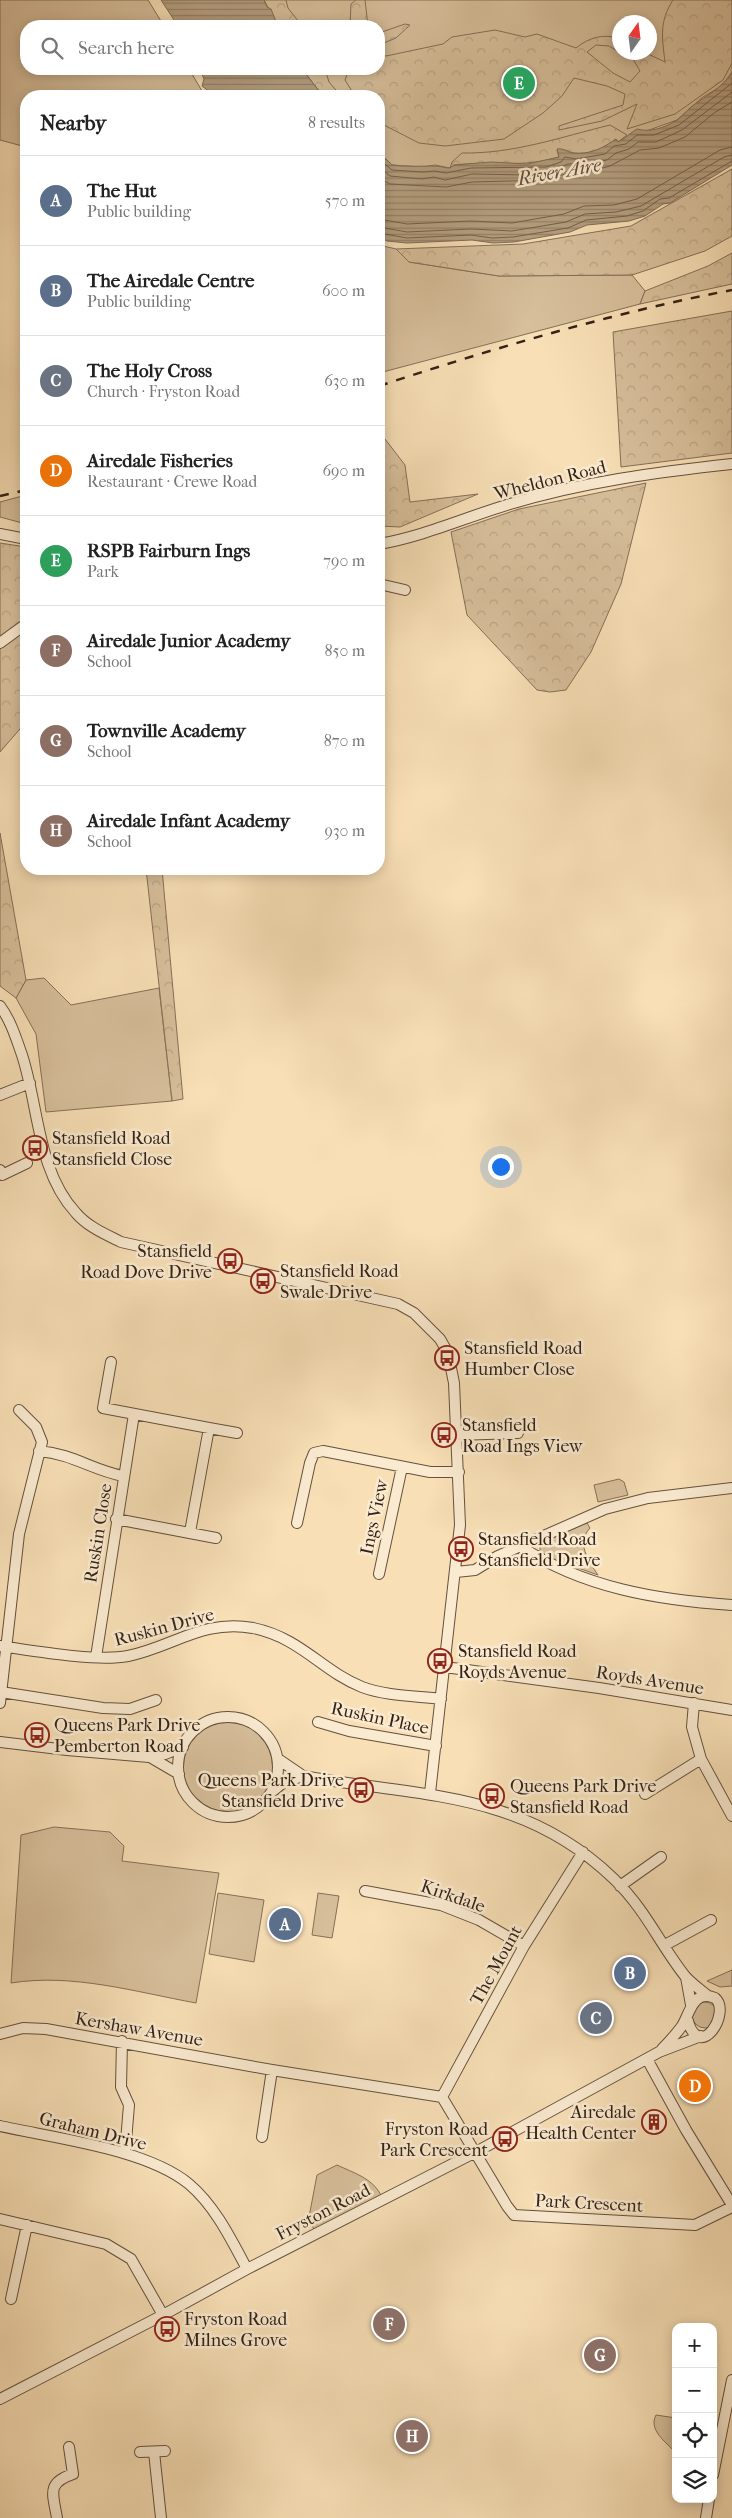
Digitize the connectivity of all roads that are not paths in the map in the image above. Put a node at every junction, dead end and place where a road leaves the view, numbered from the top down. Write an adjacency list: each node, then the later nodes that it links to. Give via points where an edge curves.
1 (732, 464): 4 (street, Wheldon Road, via 653,473 574,489 510,504)
2 (0, 534): 3 (street)
3 (20, 538)
4 (385, 543)
5 (385, 585): 6 (street)
6 (405, 590)
7 (20, 628): 8 (street)
8 (0, 643)
9 (0, 1006): 10 (street, via 16,1038)
10 (30, 1083): 11 (street); 20 (street, via 48,1164 64,1198 94,1229 121,1242 380,1299 414,1313 432,1328 448,1353 454,1383)
11 (0, 1095)
12 (27, 1164): 13 (street, via 2,1175)
13 (0, 1170)
14 (111, 1362): 16 (street, via 102,1408)
15 (19, 1410): 21 (street, via 36,1427 42,1442)
16 (134, 1414): 17 (street); 24 (street, Ruskin Close)
17 (209, 1428): 18 (street); 28 (street)
18 (237, 1433)
19 (518, 1433): 20 (street)
20 (456, 1435): 23 (street)
21 (39, 1451): 24 (street, via 59,1452); 34 (street, via 19,1534)
22 (402, 1467): 23 (street, Ings View, via 430,1472); 27 (street, Ings View, via 324,1451 314,1453); 32 (street, Ings View)
23 (459, 1472): 31 (street, via 460,1525)
24 (123, 1476): 26 (street, Ruskin Close)
25 (732, 1488): 30 (street, via 648,1498 605,1509)
26 (116, 1519): 28 (street); 35 (street, Ruskin Close)
27 (297, 1523)
28 (190, 1532): 29 (street)
29 (216, 1538)
30 (520, 1546): 31 (street, via 476,1570); 33 (street, via 544,1563 602,1586 672,1599)
31 (456, 1572): 36 (street)
32 (379, 1574)
33 (732, 1605)
34 (4, 1647): 35 (street, Ruskin Drive); 37 (street)
35 (96, 1657): 38 (street, Ruskin Drive, via 129,1656 208,1628 251,1628 288,1640 363,1687 380,1692)
36 (445, 1667): 38 (street); 40 (street, Royds Avenue)
37 (1, 1698): 39 (street, via 130,1709)
38 (441, 1698): 44 (street)
39 (156, 1700)
40 (694, 1703): 41 (street, Royds Avenue); 47 (street, via 692,1727)
41 (732, 1710)
42 (318, 1722): 44 (street, Ruskin Place, via 349,1731)
43 (0, 1742): 46 (street)
44 (436, 1746): 52 (street)
45 (183, 1747): 46 (street); 48 (street, via 190,1735 207,1722 223,1718 240,1719 263,1732 273,1744); 49 (street)
46 (149, 1757): 49 (street)
47 (700, 1759): 53 (street); 54 (street)
48 (278, 1760): 50 (street); 51 (street, via 278,1776)
49 (179, 1774): 51 (street, via 191,1800 218,1816 234,1817 250,1812)
50 (303, 1776): 51 (street, via 284,1782); 52 (street)
51 (272, 1791)
52 (430, 1793): 55 (street, via 486,1806 531,1822)
53 (645, 1794)
54 (732, 1816)
55 (583, 1852): 57 (street); 61 (street, The Mount)
56 (661, 1857): 57 (street)
57 (620, 1886): 60 (street, via 641,1908)
58 (365, 1891): 61 (street, Kirkdale, via 441,1905 479,1920)
59 (711, 1920): 60 (street)
60 (665, 1945): 62 (street)
61 (524, 1946): 74 (street, The Mount)
62 (686, 1977): 63 (street); 66 (street)
63 (708, 1996): 65 (street); 66 (street)
64 (732, 2000): 65 (street)
65 (720, 2001): 69 (street, Fryston Road, via 727,2013 726,2024 716,2034)
66 (691, 2005): 67 (street, Fryston Road)
67 (687, 2018): 69 (street, via 691,2028); 71 (street, Fryston Road)
68 (0, 2034): 70 (street, Kershaw Avenue, via 22,2028 46,2029)
69 (701, 2036): 71 (street, Fryston Road)
70 (122, 2041): 73 (street, Kershaw Avenue); 78 (street, via 121,2087 129,2105)
71 (659, 2052): 72 (street, Fryston Road)
72 (647, 2059): 77 (street, Fryston Road); 79 (street)
73 (272, 2070): 74 (street, Kershaw Avenue); 76 (street)
74 (442, 2097): 77 (street)
75 (0, 2126): 78 (street, Graham Drive)
76 (262, 2137)
77 (476, 2152): 79 (street, Park Crescent, via 514,2215 695,2224); 82 (street, Fryston Road)
78 (125, 2154): 82 (street, Graham Drive, via 144,2158 188,2184 223,2223)
79 (732, 2206)
80 (0, 2219): 81 (street)
81 (26, 2225): 83 (street); 84 (street, via 106,2244 131,2259)
82 (247, 2269): 84 (street, Fryston Road)
83 (11, 2299)
84 (163, 2316): 86 (street, Fryston Road)
85 (732, 2380): 91 (street)
86 (0, 2400)
87 (69, 2447): 93 (street, via 73,2474 60,2478 53,2491)
88 (165, 2451): 90 (street)
89 (140, 2452): 90 (street)
90 (154, 2452): 94 (street)
91 (716, 2458)
92 (708, 2503): 95 (street)
93 (57, 2518)
94 (161, 2518)
95 (706, 2518)

